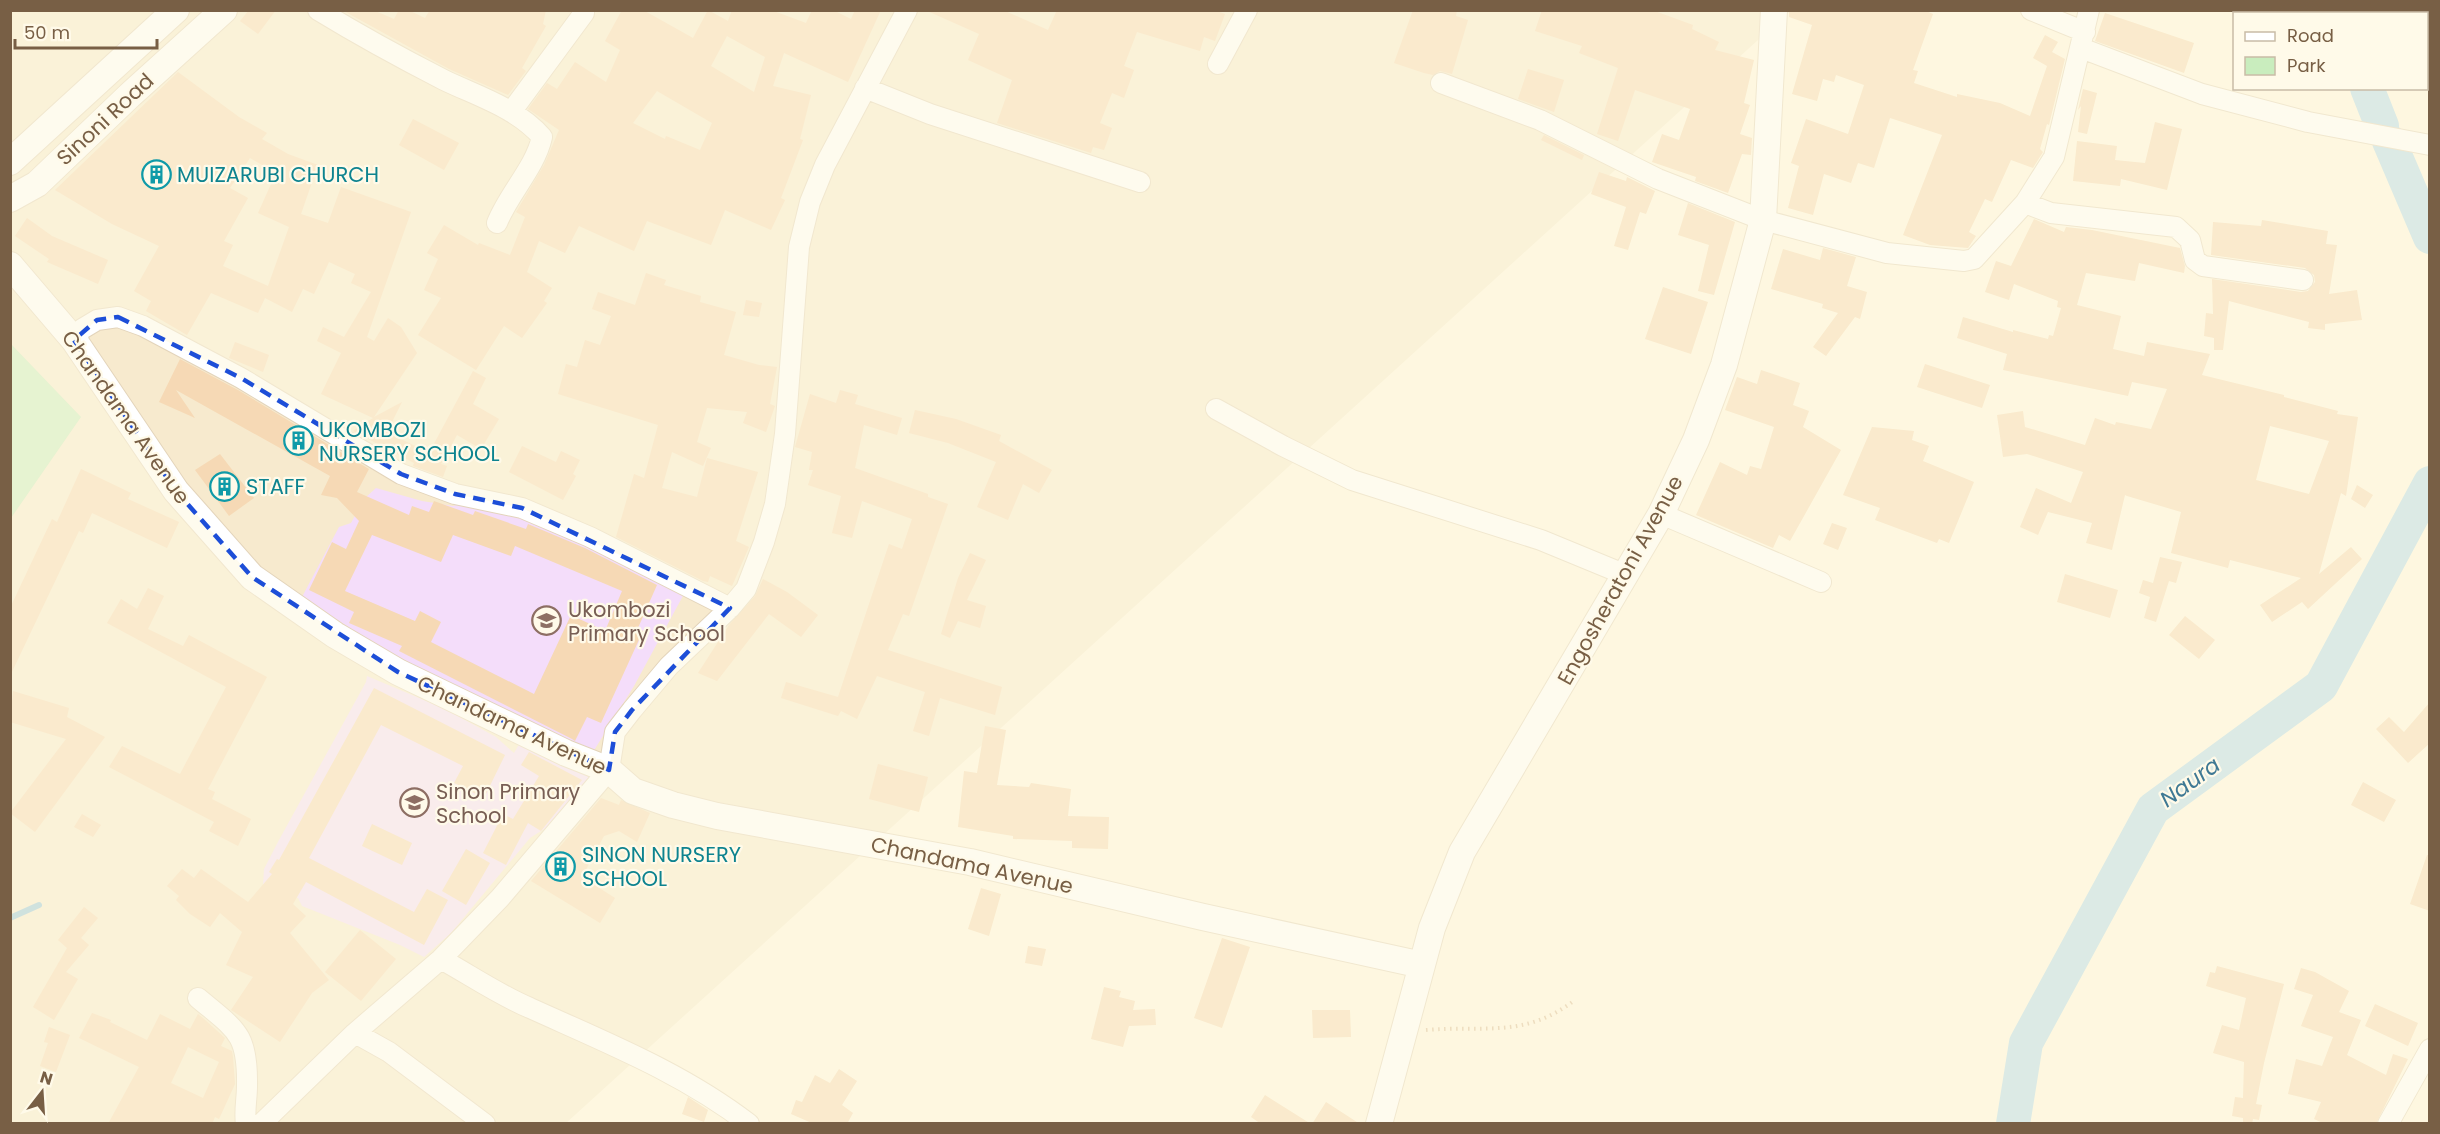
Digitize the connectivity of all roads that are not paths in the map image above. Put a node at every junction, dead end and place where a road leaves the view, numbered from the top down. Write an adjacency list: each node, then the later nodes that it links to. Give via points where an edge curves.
1 (176, 10): 16 (street, Sinoni Road)
2 (224, 10): 18 (street, Sinoni Road, via 129,94 37,184)
3 (318, 10): 14 (street, via 442,79)
4 (907, 10): 13 (street)
5 (1247, 10): 11 (street)
6 (1774, 10): 20 (street, Engosheratoni Avenue)
7 (2031, 10): 10 (street)
8 (2089, 10): 10 (street)
9 (584, 13): 14 (street)
10 (2083, 40): 15 (street, via 2202,93 2308,122); 19 (street, via 2054,157)
11 (1218, 64)
12 (1442, 83): 20 (street, via 1540,120 1658,179)
13 (865, 88): 17 (street, via 930,114); 29 (street, via 810,202 799,247 785,434 775,504 746,589)
14 (511, 112): 21 (street, via 542,137 539,151)
15 (2430, 145)
16 (10, 162)
17 (1140, 182)
18 (10, 199)
19 (2025, 203): 20 (street, via 1974,259 1964,261 1887,253); 23 (street, via 2051,213 2176,227 2190,240 2195,260 2203,266)
20 (1762, 220): 26 (street, Engosheratoni Avenue, via 1724,365)
21 (497, 223)
22 (10, 265): 24 (street, Chandama Avenue)
23 (2303, 280)
24 (74, 340): 29 (street, via 82,329 97,320 118,317 143,326 240,378 401,474 455,494 522,508 590,537); 30 (street, Chandama Avenue, via 176,491 252,577 335,635 398,672)
25 (1216, 409): 27 (street, via 1352,480 1541,540)
26 (1662, 514): 27 (street, Engosheratoni Avenue); 28 (street)
27 (1626, 575): 32 (street, Engosheratoni Avenue, via 1477,821 1448,885)
28 (1821, 582)
29 (730, 608): 30 (street, via 669,666 615,732)
30 (609, 770): 31 (street); 32 (street, Chandama Avenue, via 633,790 717,816 970,862)
31 (441, 959): 34 (street); 39 (street, via 528,1007 663,1069 722,1103)
32 (1422, 965): 40 (street, Engosheratoni Avenue)
33 (198, 998): 36 (street, via 232,1027 243,1042 248,1057)
34 (355, 1033): 37 (street); 38 (street, via 389,1052)
35 (2430, 1049): 41 (street)
36 (246, 1124)
37 (261, 1124)
38 (485, 1124)
39 (749, 1124)
40 (1379, 1124)
41 (2388, 1124)

